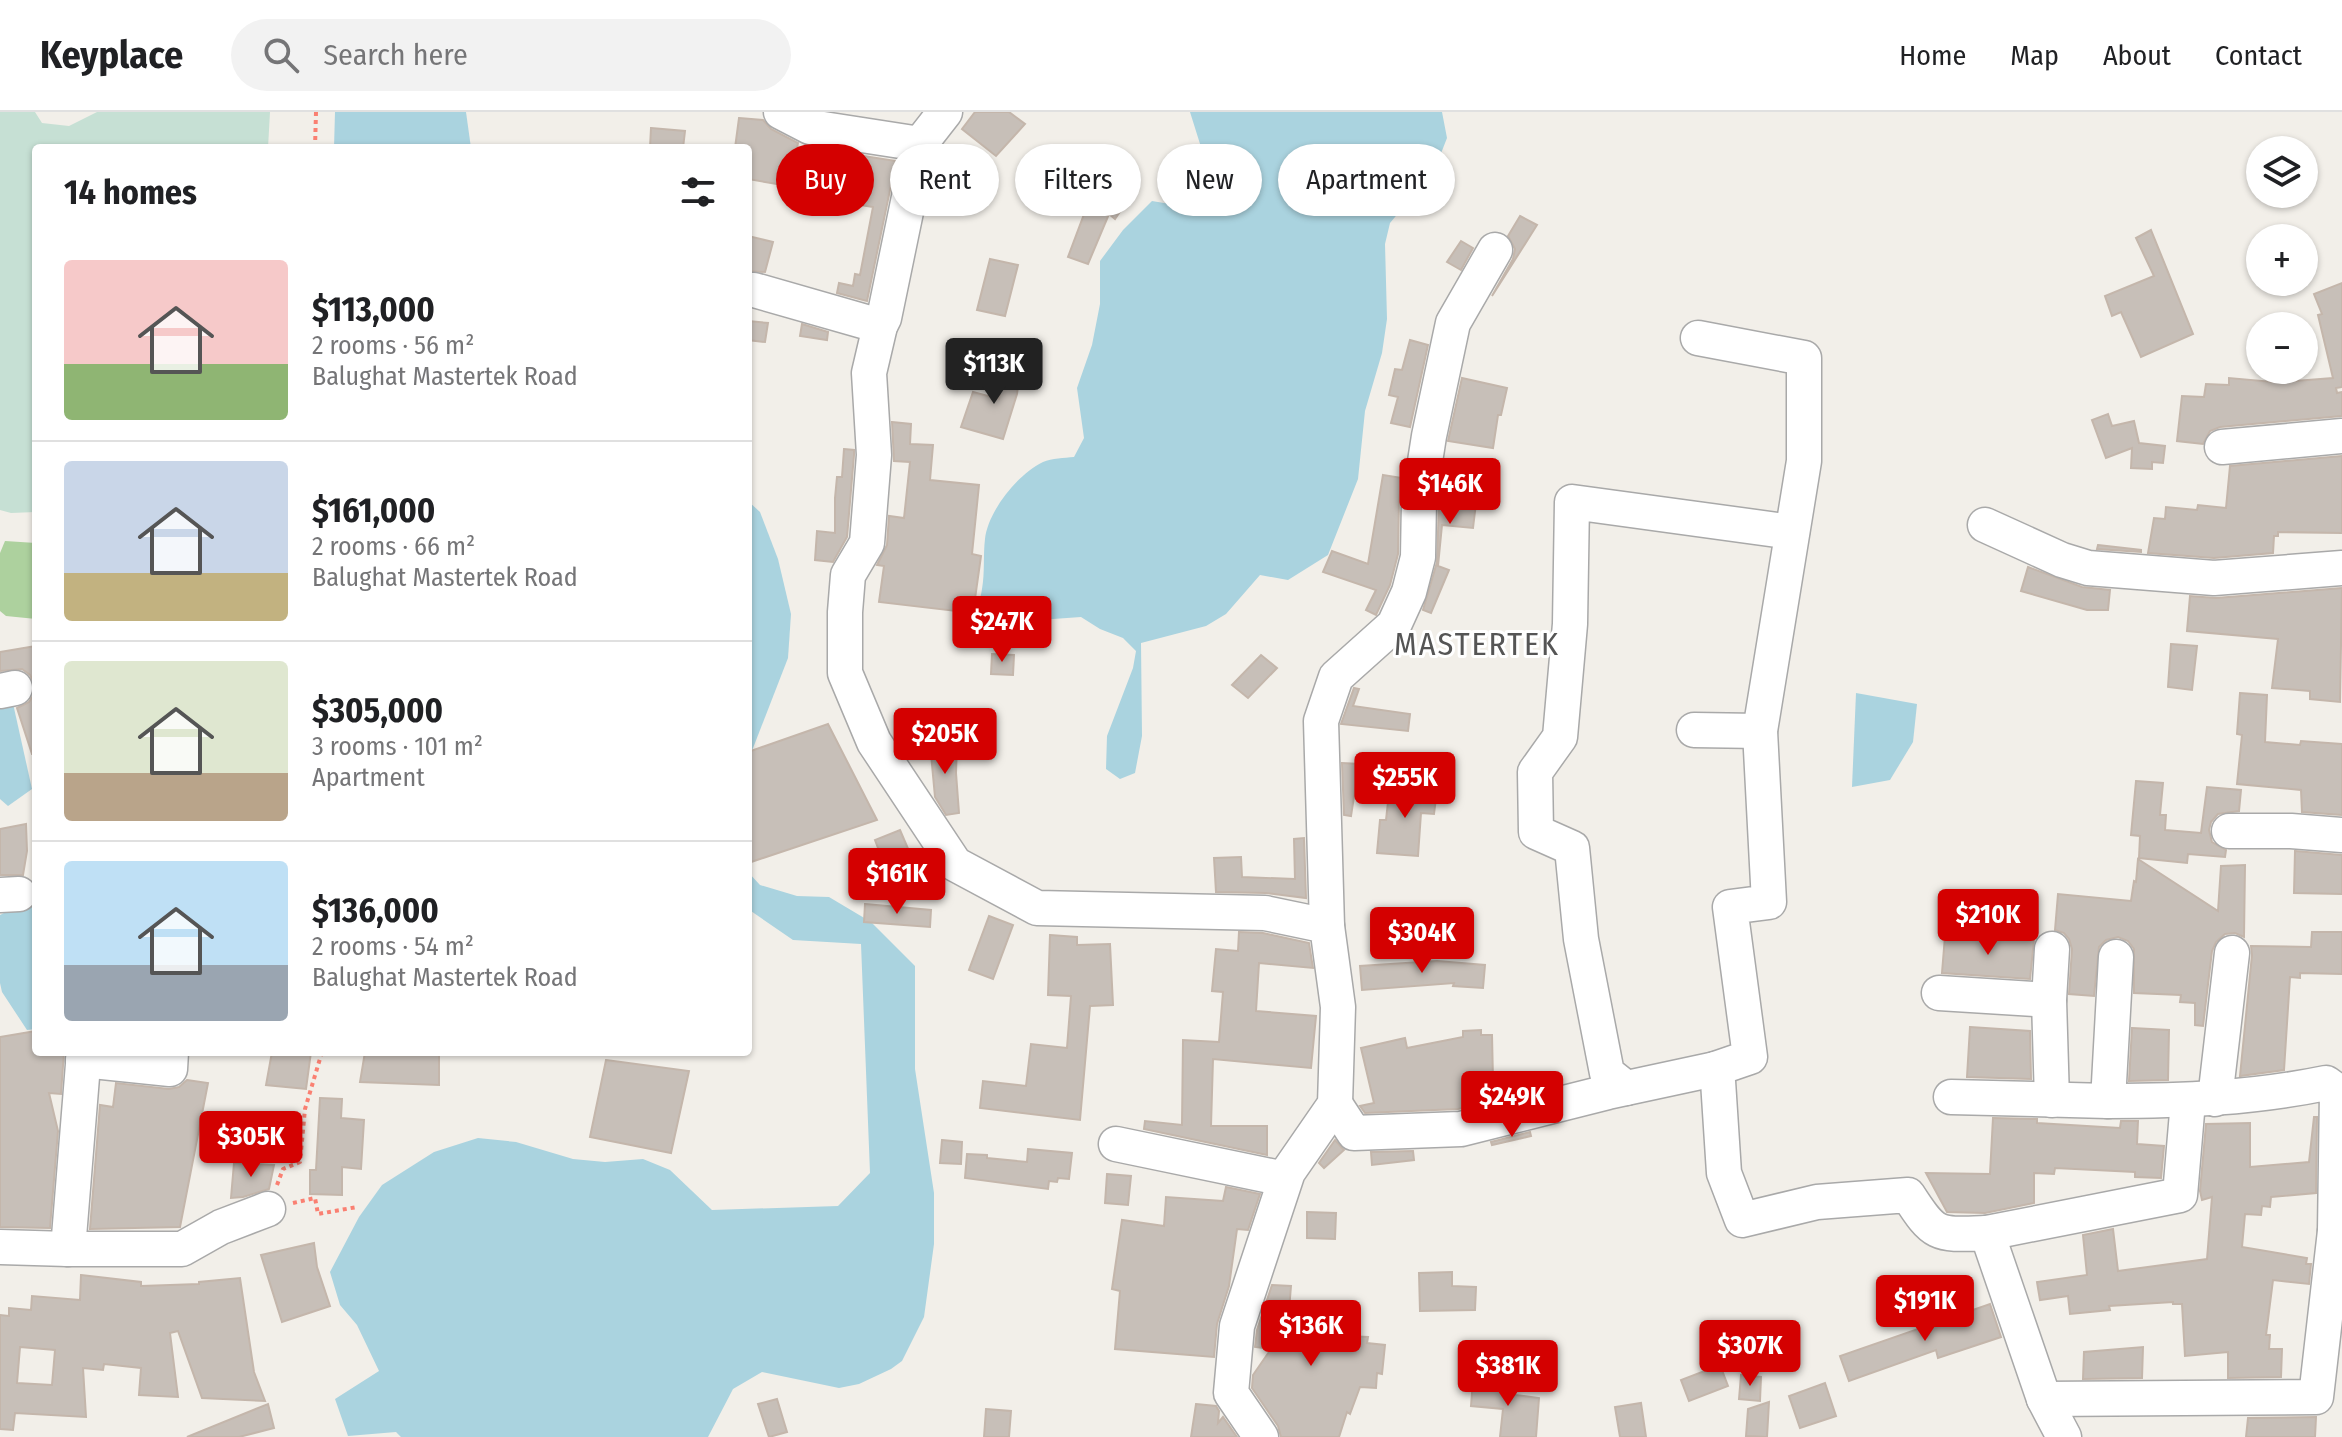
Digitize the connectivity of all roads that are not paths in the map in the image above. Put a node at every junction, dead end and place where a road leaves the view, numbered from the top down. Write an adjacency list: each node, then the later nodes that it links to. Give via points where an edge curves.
1 (781, 112): 3 (street, via 810,127)
2 (945, 112): 3 (street)
3 (920, 144)
4 (905, 216): 7 (street)
5 (1495, 250): 18 (street, via 1453,323 1429,436 1419,500 1418,557 1409,592 1394,625 1336,677 1321,721)
6 (754, 290): 7 (street)
7 (880, 326): 18 (street, via 869,373 874,455 867,543 848,575 845,673 874,742 955,864 1037,908 1265,913)
8 (1698, 338): 12 (street, via 1804,358 1804,461)
9 (2342, 436): 10 (street)
10 (2222, 447)
11 (1985, 525): 13 (street, via 2088,568 2214,578)
12 (1792, 532): 15 (street); 27 (street, via 1572,502 1570,624 1560,737 1535,772 1536,832 1572,848 1581,939 1607,1073)
13 (2342, 568)
14 (1694, 730): 15 (street)
15 (1760, 731): 26 (street, via 1769,902 1730,907 1750,1057)
16 (2229, 831): 17 (street)
17 (2342, 835)
18 (1327, 926): 32 (street, via 1338,1007)
19 (2052, 949): 23 (street)
20 (2232, 953): 30 (street)
21 (2116, 957): 31 (street)
22 (1939, 993): 23 (street)
23 (2049, 1000): 29 (street)
24 (84, 1056): 25 (street, via 170,1069); 39 (street)
25 (171, 1056)
26 (1715, 1069): 27 (street); 37 (street, via 1724,1173 1742,1220 1817,1202 1908,1195 1928,1226 1950,1234)
27 (1626, 1088): 32 (street, via 1461,1129 1354,1133)
28 (1951, 1097): 29 (street)
29 (2052, 1100): 31 (street)
30 (2202, 1100): 31 (street); 36 (street, via 2333,1086); 37 (street, via 2180,1195)
31 (2108, 1101)
32 (1335, 1104): 34 (street)
33 (1116, 1144): 34 (street)
34 (1285, 1179): 42 (street, via 1237,1326 1231,1393)
35 (268, 1209): 39 (street, via 182,1249)
36 (2339, 1230): 41 (street)
37 (1987, 1233): 40 (street)
38 (0, 1247): 39 (street)
39 (68, 1249)
40 (2044, 1399): 41 (street); 43 (street)
41 (2329, 1400)
42 (1261, 1437)
43 (2064, 1437)

